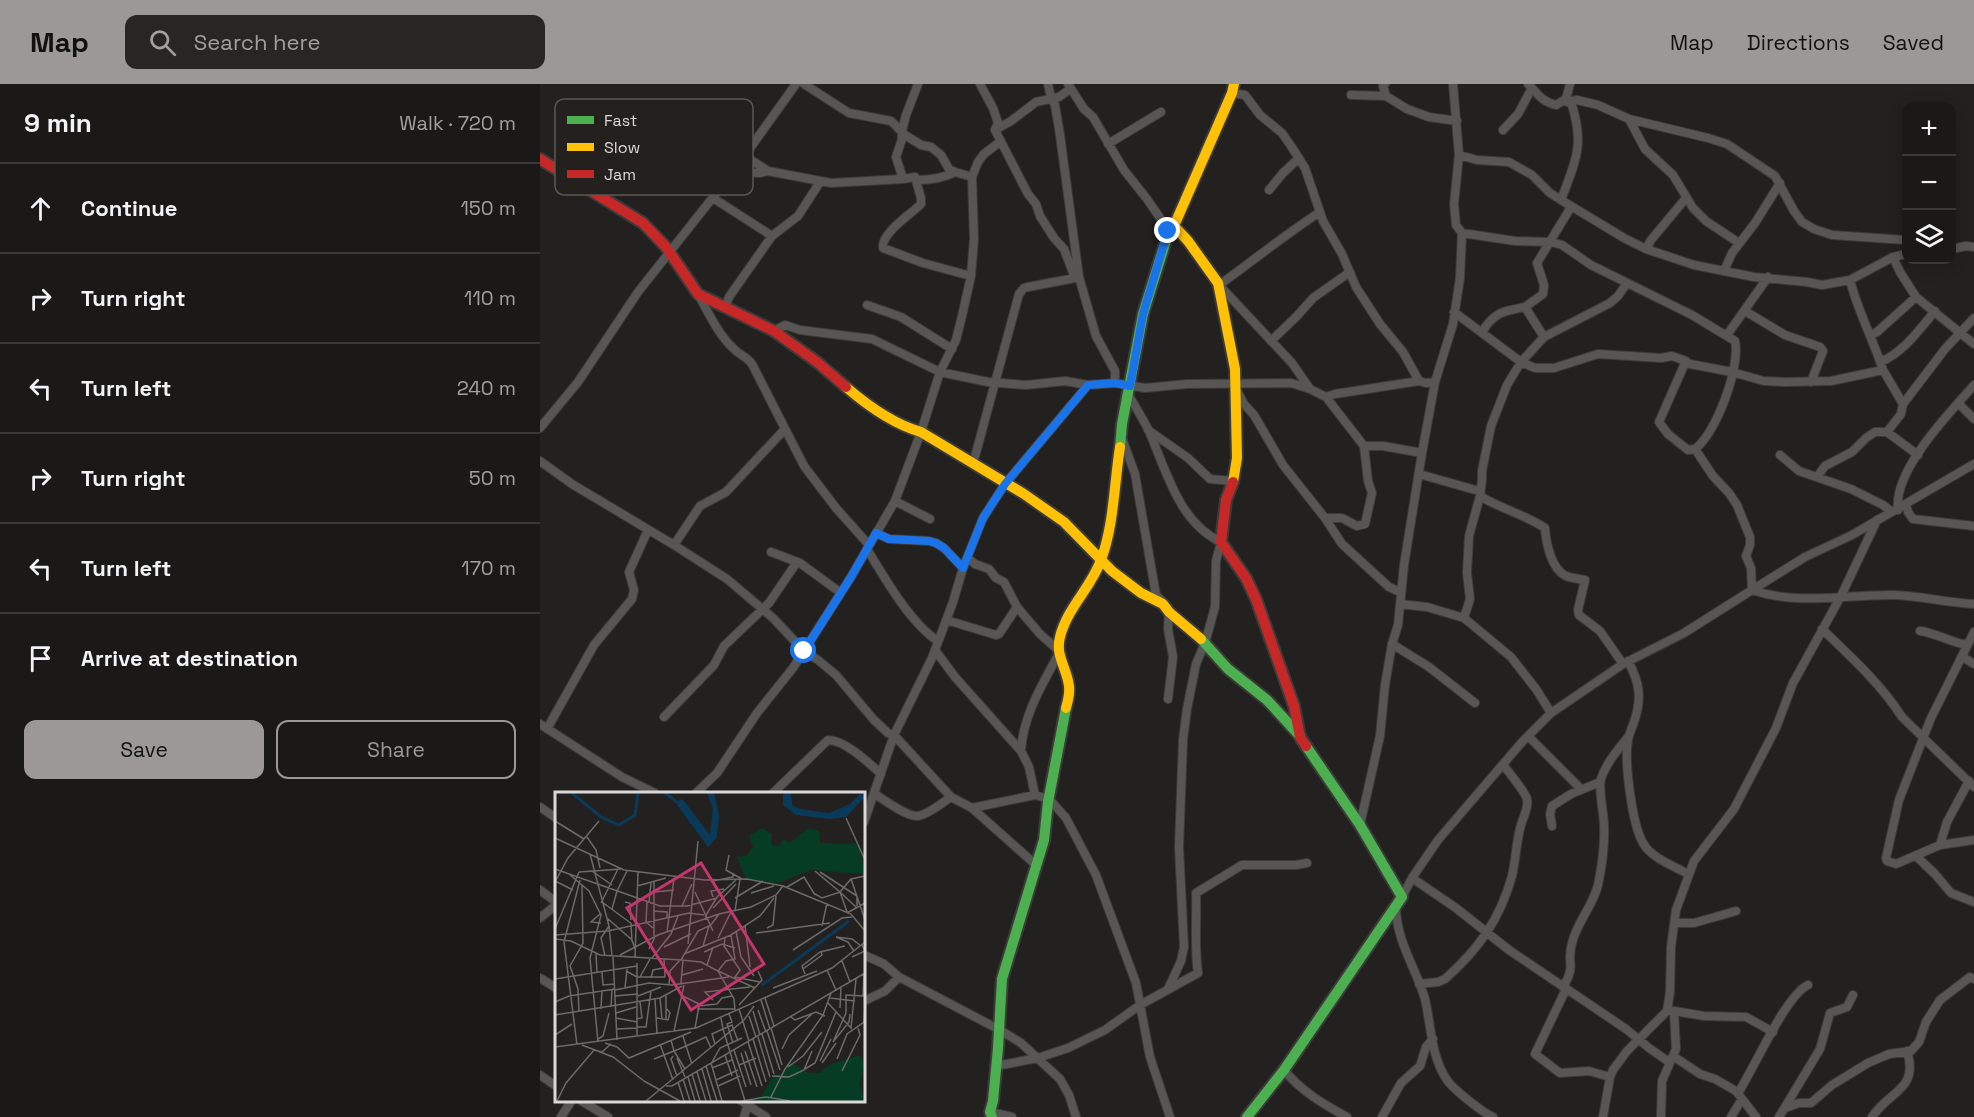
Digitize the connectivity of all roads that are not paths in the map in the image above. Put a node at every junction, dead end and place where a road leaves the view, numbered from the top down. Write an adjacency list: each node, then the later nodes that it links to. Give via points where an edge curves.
1 (796, 84): 24 (street)
2 (804, 84): 21 (street, via 849,113 889,120)
3 (918, 84): 21 (street)
4 (980, 84): 19 (street, via 998,123)
5 (1048, 84): 14 (street)
6 (1385, 84): 13 (street)
7 (1453, 84): 18 (street)
8 (1570, 84): 15 (street)
9 (1069, 86): 14 (street, via 1059,97); 23 (street)
10 (1530, 86): 15 (street, via 1550,104); 20 (street, via 1518,114)
11 (1233, 88): 26 (street, via 1282,133); 46 (street)
12 (1351, 95): 13 (street)
13 (1386, 96): 18 (street, via 1429,117)
14 (1051, 99): 19 (street, via 1032,104); 61 (street, via 1060,135)
15 (1569, 101): 17 (street, via 1598,105); 43 (street, via 1579,134 1576,161)
16 (1161, 112): 23 (street)
17 (1629, 119): 37 (street, via 1726,144); 42 (street, via 1648,154 1673,175)
18 (1457, 121): 25 (street)
19 (995, 130): 22 (street)
20 (1503, 130)
21 (902, 131): 31 (street, via 921,145 931,147); 35 (street, via 896,157)
22 (1001, 141): 34 (street, via 984,154); 61 (street)
23 (1108, 144): 46 (street)
24 (753, 145)
25 (1459, 155): 43 (street, via 1509,162 1532,175); 47 (street, via 1454,204 1456,225)
26 (1299, 158): 38 (street); 45 (street)
27 (540, 159): 29 (street)
28 (753, 161): 30 (street)
29 (555, 168)
30 (768, 171): 32 (street); 36 (street)
31 (955, 172): 33 (street, via 929,180); 34 (street)
32 (753, 173)
33 (915, 177): 35 (street); 60 (street, via 921,204 888,234 883,248)
34 (972, 177): 60 (street)
35 (903, 179): 36 (street)
36 (820, 182): 48 (street, via 798,216)
37 (1780, 183): 49 (street, via 1802,222 1814,229 1832,235); 51 (street)
38 (1269, 190)
39 (598, 195): 55 (street, via 643,223)
40 (715, 195): 41 (street)
41 (713, 198): 48 (street); 55 (street)
42 (1686, 198): 51 (street, via 1706,221); 54 (street)
43 (1561, 200): 44 (street)
44 (1571, 207): 50 (street); 54 (street)
45 (1320, 212): 59 (street); 65 (street)
46 (1171, 229): 65 (street, via 1188,241); 98 (street, via 1143,314)
47 (1462, 234): 50 (street); 73 (street)
48 (772, 236): 69 (street)
49 (1902, 240)
50 (1551, 242): 64 (street); 70 (street, via 1538,263 1543,294)
51 (1739, 243): 58 (street)
52 (1974, 247): 53 (street)
53 (1956, 248)
54 (1646, 249): 58 (street)
55 (669, 253): 66 (street); 103 (street, via 578,382)
56 (1902, 256): 57 (street)
57 (1893, 257): 63 (street); 67 (street)
58 (1724, 271): 62 (street)
59 (1350, 272): 81 (street, via 1313,298); 89 (street)
60 (971, 276): 83 (street)
61 (1077, 277): 90 (street, via 1022,291); 93 (street, via 1096,336 1115,371)
62 (1768, 277): 63 (street, via 1822,285); 71 (street)
63 (1850, 280): 79 (street)
64 (1627, 283): 78 (street); 80 (street, via 1610,303)
65 (1219, 284): 81 (street); 94 (street, via 1235,369)
66 (698, 294): 69 (street); 104 (street, via 724,338 752,364)
67 (1916, 297): 72 (street); 79 (street)
68 (867, 305): 83 (street, via 898,315)
69 (725, 307): 75 (street)
70 (1525, 307): 76 (street, via 1494,316); 80 (street)
71 (1745, 311): 78 (street); 92 (street, via 1785,335 1820,347 1823,351)
72 (1935, 311): 77 (street); 86 (street)
73 (1454, 312): 76 (street); 91 (street)
74 (1974, 318): 77 (street)
75 (774, 331): 87 (street, via 786,325 872,339); 106 (street, via 884,415)
76 (1482, 332): 84 (street)
77 (1960, 332): 82 (street); 101 (street)
78 (1727, 335): 88 (street, via 1736,344)
79 (1871, 335): 86 (street)
80 (1544, 337): 84 (street)
81 (1271, 341): 97 (street)
82 (1974, 344)
83 (951, 349): 87 (street)
84 (1521, 362): 85 (street, via 1547,369 1598,354 1616,354 1672,356); 121 (street, via 1491,426)
85 (1685, 363): 88 (street); 110 (street, via 1659,422 1688,450)
86 (1882, 366): 92 (street, via 1831,381); 101 (street)
87 (940, 372): 90 (street); 106 (street)
88 (1732, 372): 92 (street, via 1764,381); 110 (street, via 1718,414)
89 (1419, 381): 91 (street); 99 (street)
90 (997, 382): 95 (street, via 1026,385 1065,381); 115 (street)
91 (1435, 382): 111 (street)
92 (1811, 382)
93 (1115, 383): 95 (street); 98 (street)
94 (1234, 383): 97 (street, via 1297,383); 98 (street); 119 (street, via 1237,458); 125 (street, via 1283,465)
95 (1088, 385): 120 (street)
96 (1974, 385): 100 (street)
97 (1310, 389): 99 (street)
98 (1129, 390): 105 (street); 108 (street)
99 (1326, 398): 109 (street)
100 (1958, 403): 102 (street); 113 (street)
101 (1903, 404): 107 (street, via 1901,414)
102 (1974, 419)
103 (540, 428)
104 (785, 429): 132 (street, via 726,492 700,506); 133 (street, via 804,466)
105 (1148, 430): 119 (street, via 1210,479); 131 (street, via 1186,511 1208,536)
106 (921, 432): 115 (street); 122 (street)
107 (1887, 432): 113 (street); 118 (street, via 1875,432 1851,452 1825,466)
108 (1123, 441): 136 (street, via 1111,523); 146 (street, via 1135,474 1155,595)
109 (1364, 446): 111 (street); 125 (street, via 1372,493 1365,524 1357,526 1342,518)
110 (1695, 449): 139 (street, via 1729,493 1746,526)
111 (1422, 453): 117 (street)
112 (1780, 455): 118 (street, via 1799,471)
113 (1918, 455): 124 (street, via 1899,488)
114 (540, 461): 129 (street)
115 (973, 464): 120 (street)
116 (1974, 464): 123 (street)
117 (1419, 474): 121 (street); 140 (street)
118 (1817, 477): 124 (street)
119 (1233, 481): 131 (street, via 1226,500)
120 (1005, 484): 135 (street, via 983,518); 136 (street, via 1064,522)
121 (1479, 493): 148 (street, via 1467,547 1470,599); 160 (street, via 1545,528 1546,547 1562,573 1584,580 1579,615 1600,631)
122 (895, 501): 126 (street); 130 (street)
123 (1906, 504): 124 (street); 128 (street, via 1913,519)
124 (1895, 511): 127 (street)
125 (1325, 518): 140 (street, via 1342,544 1389,587)
126 (930, 519)
127 (1877, 520): 139 (street); 142 (street)
128 (1974, 526)
129 (648, 530): 132 (street); 166 (street, via 629,572 632,599 594,645)
130 (876, 533): 133 (street); 138 (street, via 889,539 936,543)
131 (1221, 542): 153 (street, via 1216,561 1215,607); 168 (street, via 1256,599 1294,706)
132 (674, 545): 147 (street, via 727,579)
133 (868, 547): 141 (street); 154 (street, via 885,580)
134 (771, 552): 137 (street)
135 (968, 558): 138 (street); 145 (street, via 1004,582)
136 (1101, 560): 146 (street); 158 (street, via 1068,616)
137 (797, 562): 141 (street); 147 (street)
138 (963, 568): 149 (street)
139 (1752, 590): 142 (street, via 1791,599); 160 (street, via 1683,633)
140 (1400, 592): 143 (street)
141 (841, 593): 157 (street)
142 (1840, 596): 144 (street, via 1899,595); 150 (street)
143 (1400, 604): 148 (street); 155 (street)
144 (1974, 604)
145 (1017, 607): 149 (street, via 996,635); 158 (street)
146 (1166, 608): 153 (street); 162 (street, via 1173,657)
147 (763, 610): 157 (street); 165 (street, via 724,646 714,665)
148 (1464, 618): 164 (street, via 1511,657)
149 (946, 620): 154 (street)
150 (1822, 629): 171 (street); 196 (street, via 1734,809)
151 (1920, 631): 156 (street)
152 (1974, 632): 156 (street)
153 (1205, 643): 168 (street, via 1228,669 1267,700); 216 (street, via 1186,709 1183,740 1179,856 1185,947)
154 (936, 645): 167 (street); 172 (street, via 955,676)
155 (1392, 645): 163 (street, via 1429,667); 189 (street, via 1380,736)
156 (1967, 645): 159 (street)
157 (804, 651): 167 (street, via 836,675 883,729); 179 (street, via 717,773)
158 (1058, 654): 172 (street, via 1028,716); 184 (street, via 1070,686)
159 (1963, 657): 161 (street); 171 (street)
160 (1625, 662): 164 (street); 170 (street, via 1634,672 1640,693)
161 (1974, 664)
162 (1168, 699)
163 (1475, 703)
164 (1551, 713): 169 (street)
165 (664, 717)
166 (542, 726): 178 (street)
167 (894, 735): 174 (street); 183 (street)
168 (1300, 737): 189 (street)
169 (1529, 737): 173 (street); 177 (street)
170 (1628, 737): 175 (street); 196 (street, via 1626,762 1635,820 1643,843 1653,854)
171 (1924, 737): 176 (street); 193 (street, via 1899,800 1886,858 1896,864)
172 (1021, 751): 182 (street)
173 (1503, 765): 197 (street, via 1438,840); 207 (street, via 1523,792 1527,807 1512,875)
174 (881, 774): 180 (street, via 836,740 828,740); 181 (street)
175 (1600, 782): 177 (street); 215 (street, via 1604,826 1599,878 1571,945 1571,974)
176 (1971, 784): 192 (street, via 1947,822)
177 (1581, 789): 190 (street, via 1552,806)
178 (653, 792)
179 (697, 792)
180 (774, 792)
181 (875, 794): 183 (street, via 917,816); 188 (street)
182 (1035, 795): 184 (street); 186 (street)
183 (951, 797): 186 (street)
184 (1049, 799): 195 (street, via 1044,840); 219 (street, via 1070,824 1096,875 1133,974)
185 (540, 807): 187 (street)
186 (972, 808): 195 (street)
187 (555, 817)
188 (866, 817)
189 (1360, 825): 199 (street)
190 (1552, 826)
191 (1974, 840): 192 (street)
192 (1940, 845): 193 (street)
193 (1916, 856): 201 (street, via 1951,893)
194 (1307, 862): 216 (street, via 1242,865 1196,893 1198,973)
195 (1036, 865): 221 (street, via 1002,979)
196 (1688, 874): 206 (street)
197 (1412, 878): 199 (street); 207 (street)
198 (540, 890): 200 (street)
199 (1402, 897): 203 (street)
200 (555, 902)
201 (1974, 902)
202 (555, 904): 205 (street)
203 (1396, 907): 212 (street, via 1396,924); 229 (street)
204 (1736, 911): 206 (street, via 1694,923)
205 (540, 918)
206 (1675, 923): 220 (street)
207 (1487, 934): 212 (street, via 1445,979); 215 (street)
208 (866, 956): 209 (street)
209 (899, 977): 218 (street, via 885,991); 221 (street)
210 (540, 978): 214 (street)
211 (1974, 978): 225 (street, via 1970,977 1940,1000 1919,1042)
212 (1419, 984): 223 (street)
213 (1808, 985): 222 (street, via 1790,1004)
214 (555, 987)
215 (1565, 988): 224 (street); 231 (street, via 1535,1054 1560,1073 1589,1071)
216 (1168, 989): 219 (street)
217 (1853, 995): 237 (street, via 1847,1007 1830,1013 1820,1049)
218 (866, 1000)
219 (1140, 1005): 226 (street, via 1105,1030); 245 (street, via 1150,1057)
220 (1670, 1011): 222 (street, via 1746,1017); 224 (street); 227 (street, via 1676,1041)
221 (999, 1030): 226 (street); 228 (street)
222 (1773, 1032): 233 (street)
223 (1433, 1039): 248 (street, via 1420,1066 1401,1083); 249 (street, via 1445,1078)
224 (1638, 1039): 227 (street); 231 (street)
225 (1907, 1052): 237 (street, via 1868,1063 1832,1084 1811,1103); 255 (street, via 1911,1069 1908,1081)
226 (1038, 1058): 228 (street); 244 (street, via 1060,1079)
227 (1670, 1060): 233 (street, via 1676,1058); 251 (street, via 1661,1087)
228 (996, 1065): 238 (street)
229 (1284, 1070): 246 (street); 247 (street, via 1295,1084)
230 (540, 1075): 232 (street)
231 (1610, 1077): 250 (street)
232 (555, 1085)
233 (1740, 1096): 252 (street); 253 (street)
234 (572, 1102): 239 (street)
235 (582, 1102): 240 (street)
236 (745, 1102): 241 (street); 242 (street)
237 (1785, 1108): 254 (street)
238 (991, 1114): 243 (street)
239 (561, 1117)
240 (608, 1117)
241 (744, 1117)
242 (766, 1117)
243 (1012, 1117)
244 (1076, 1117)
245 (1170, 1117)
246 (1247, 1117)
247 (1347, 1117)
248 (1382, 1117)
249 (1492, 1117)
250 (1603, 1117)
251 (1661, 1117)
252 (1731, 1117)
253 (1756, 1117)
254 (1779, 1117)
255 (1872, 1117)

